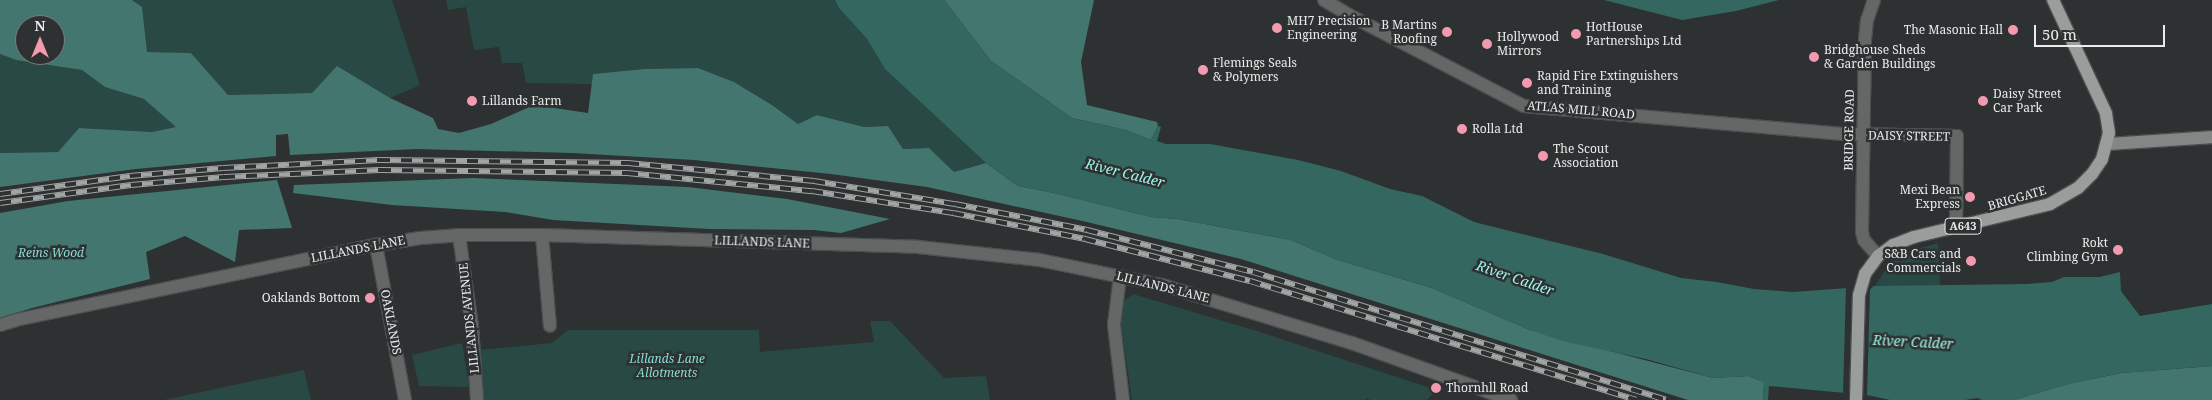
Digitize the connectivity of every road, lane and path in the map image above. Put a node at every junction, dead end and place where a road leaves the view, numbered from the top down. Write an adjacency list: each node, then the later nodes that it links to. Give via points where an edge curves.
1 (1324, 0): 4 (street, ATLAS MILL ROAD, via 1524,106)
2 (1874, 0): 4 (street, BRIDGE ROAD, via 1865,39)
3 (2053, 0): 6 (main road, BRIGGATE / A643, via 2102,104 2108,123)
4 (1862, 135): 7 (street, DAISY STREET, via 1957,136); 11 (street, BRIDGE ROAD, via 1862,232 1864,240)
5 (2212, 137): 6 (street)
6 (2107, 144): 7 (main road, BRIGGATE / A643, via 2092,174 2065,197 2021,212)
7 (1956, 227): 11 (main road, BRIGGATE / A643, via 1904,240)
8 (459, 235): 9 (street, LILLANDS LANE); 10 (street, LILLANDS LANE); 17 (street, LILLANDS AVENUE, via 472,326)
9 (542, 235): 12 (street, LILLANDS LANE, via 918,247 1007,256); 14 (street)
10 (376, 245): 13 (street, LILLANDS LANE); 16 (street, OAKLANDS)
11 (1878, 256): 15 (main road, BRIGGATE / A643, via 1870,265 1859,295)
12 (1120, 276): 18 (street, via 1114,325); 19 (street, LILLANDS LANE, via 1202,296 1352,343)
13 (0, 325)
14 (550, 326)
15 (1856, 397)
16 (406, 400)
17 (477, 400)
18 (1123, 400)
19 (1511, 400)

